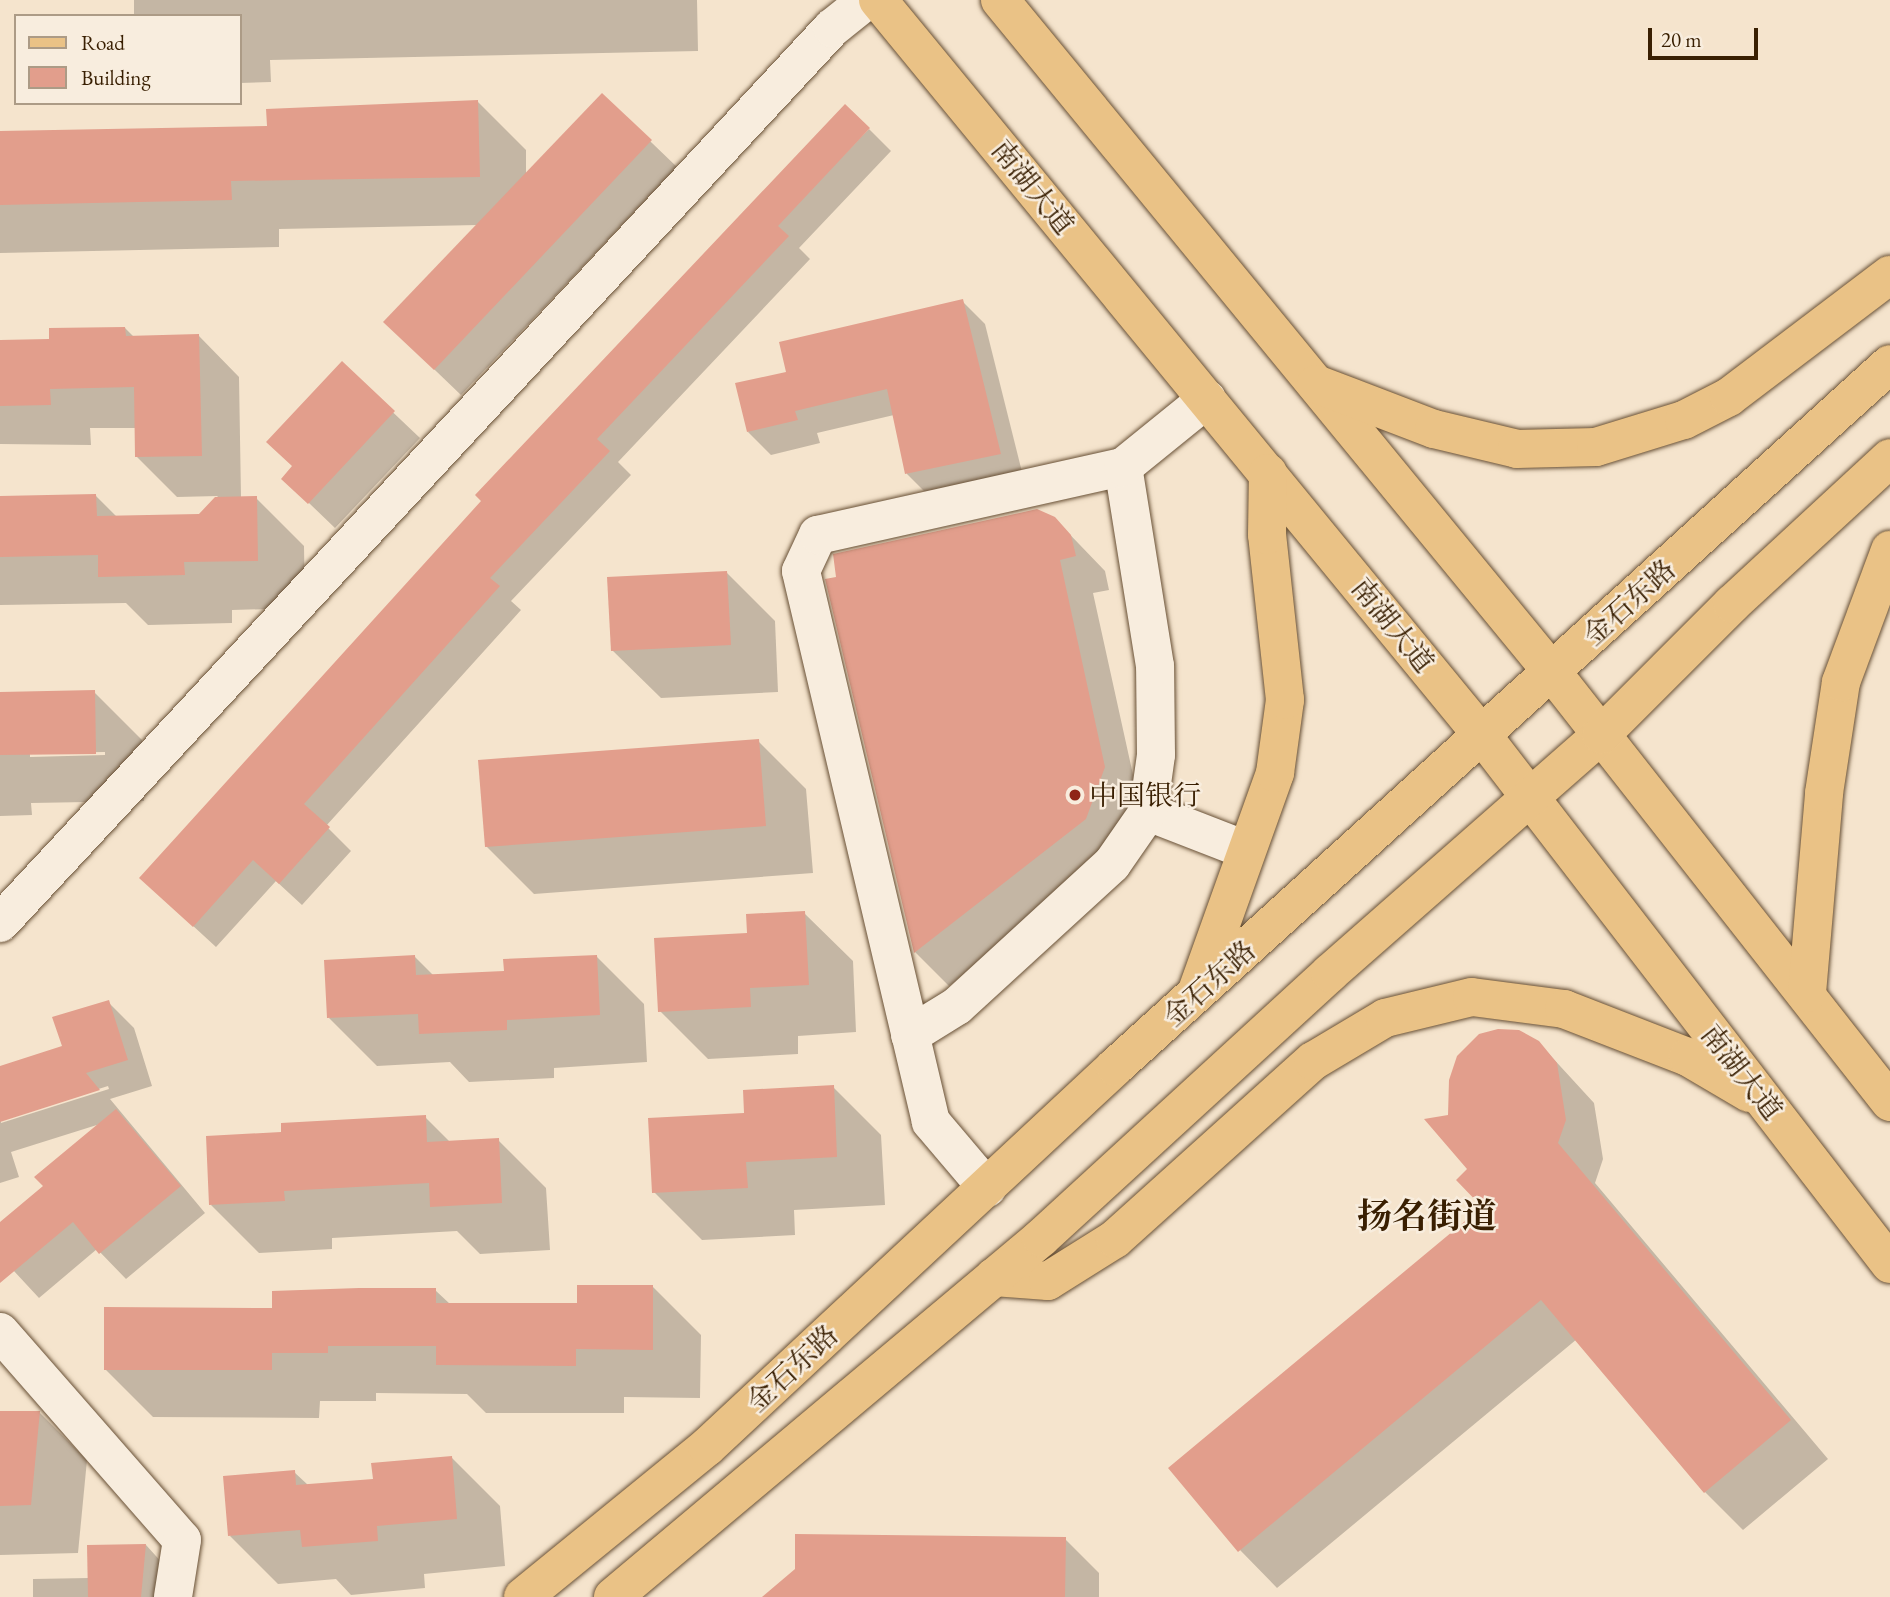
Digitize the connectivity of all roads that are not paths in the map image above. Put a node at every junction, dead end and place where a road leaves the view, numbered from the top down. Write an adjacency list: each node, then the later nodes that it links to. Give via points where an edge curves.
1 (867, 0): 18 (street, via 822,38)
2 (878, 0): 7 (main road, 南湖大道)
3 (1000, 0): 6 (main road)
4 (1890, 275): 6 (main road, via 1729,397 1684,420 1597,447 1517,449 1434,429)
5 (1890, 364): 12 (main road, 金石东路)
6 (1314, 383): 12 (main road)
7 (1206, 399): 9 (street); 10 (main road, 南湖大道)
8 (1890, 458): 14 (main road, 金石东路, via 1732,604)
9 (1123, 467): 16 (street, via 1156,666 1156,755); 21 (street, via 818,535 801,571)
10 (1268, 473): 13 (main road, 南湖大道); 17 (main road, via 1267,535 1285,700 1275,773)
11 (1890, 550): 19 (main road, via 1841,682 1824,793)
12 (1552, 672): 13 (main road, 金石东路); 14 (main road)
13 (1482, 735): 15 (main road, 南湖大道); 20 (main road, 金石东路)
14 (1601, 735): 15 (main road, 金石东路); 19 (main road)
15 (1530, 797): 22 (main road, 南湖大道); 26 (main road, 金石东路)
16 (1148, 812): 17 (street); 21 (street, via 1112,864 957,1006)
17 (1246, 850): 20 (main road)
18 (0, 923)
19 (1807, 993): 23 (main road)
20 (1196, 994): 24 (main road, 金石东路)
21 (911, 1035): 24 (street, via 931,1122)
22 (1765, 1101): 25 (main road, 南湖大道); 26 (main road, via 1688,1057 1629,1031 1564,1009 1472,997 1385,1018 1313,1061 1115,1239 1048,1281)
23 (1890, 1102)
24 (987, 1188): 29 (main road, 金石东路, via 707,1447)
25 (1890, 1264)
26 (994, 1277): 30 (main road, 金石东路)
27 (0, 1332): 28 (street, via 182,1540)
28 (173, 1597)
29 (523, 1597)
30 (613, 1597)

